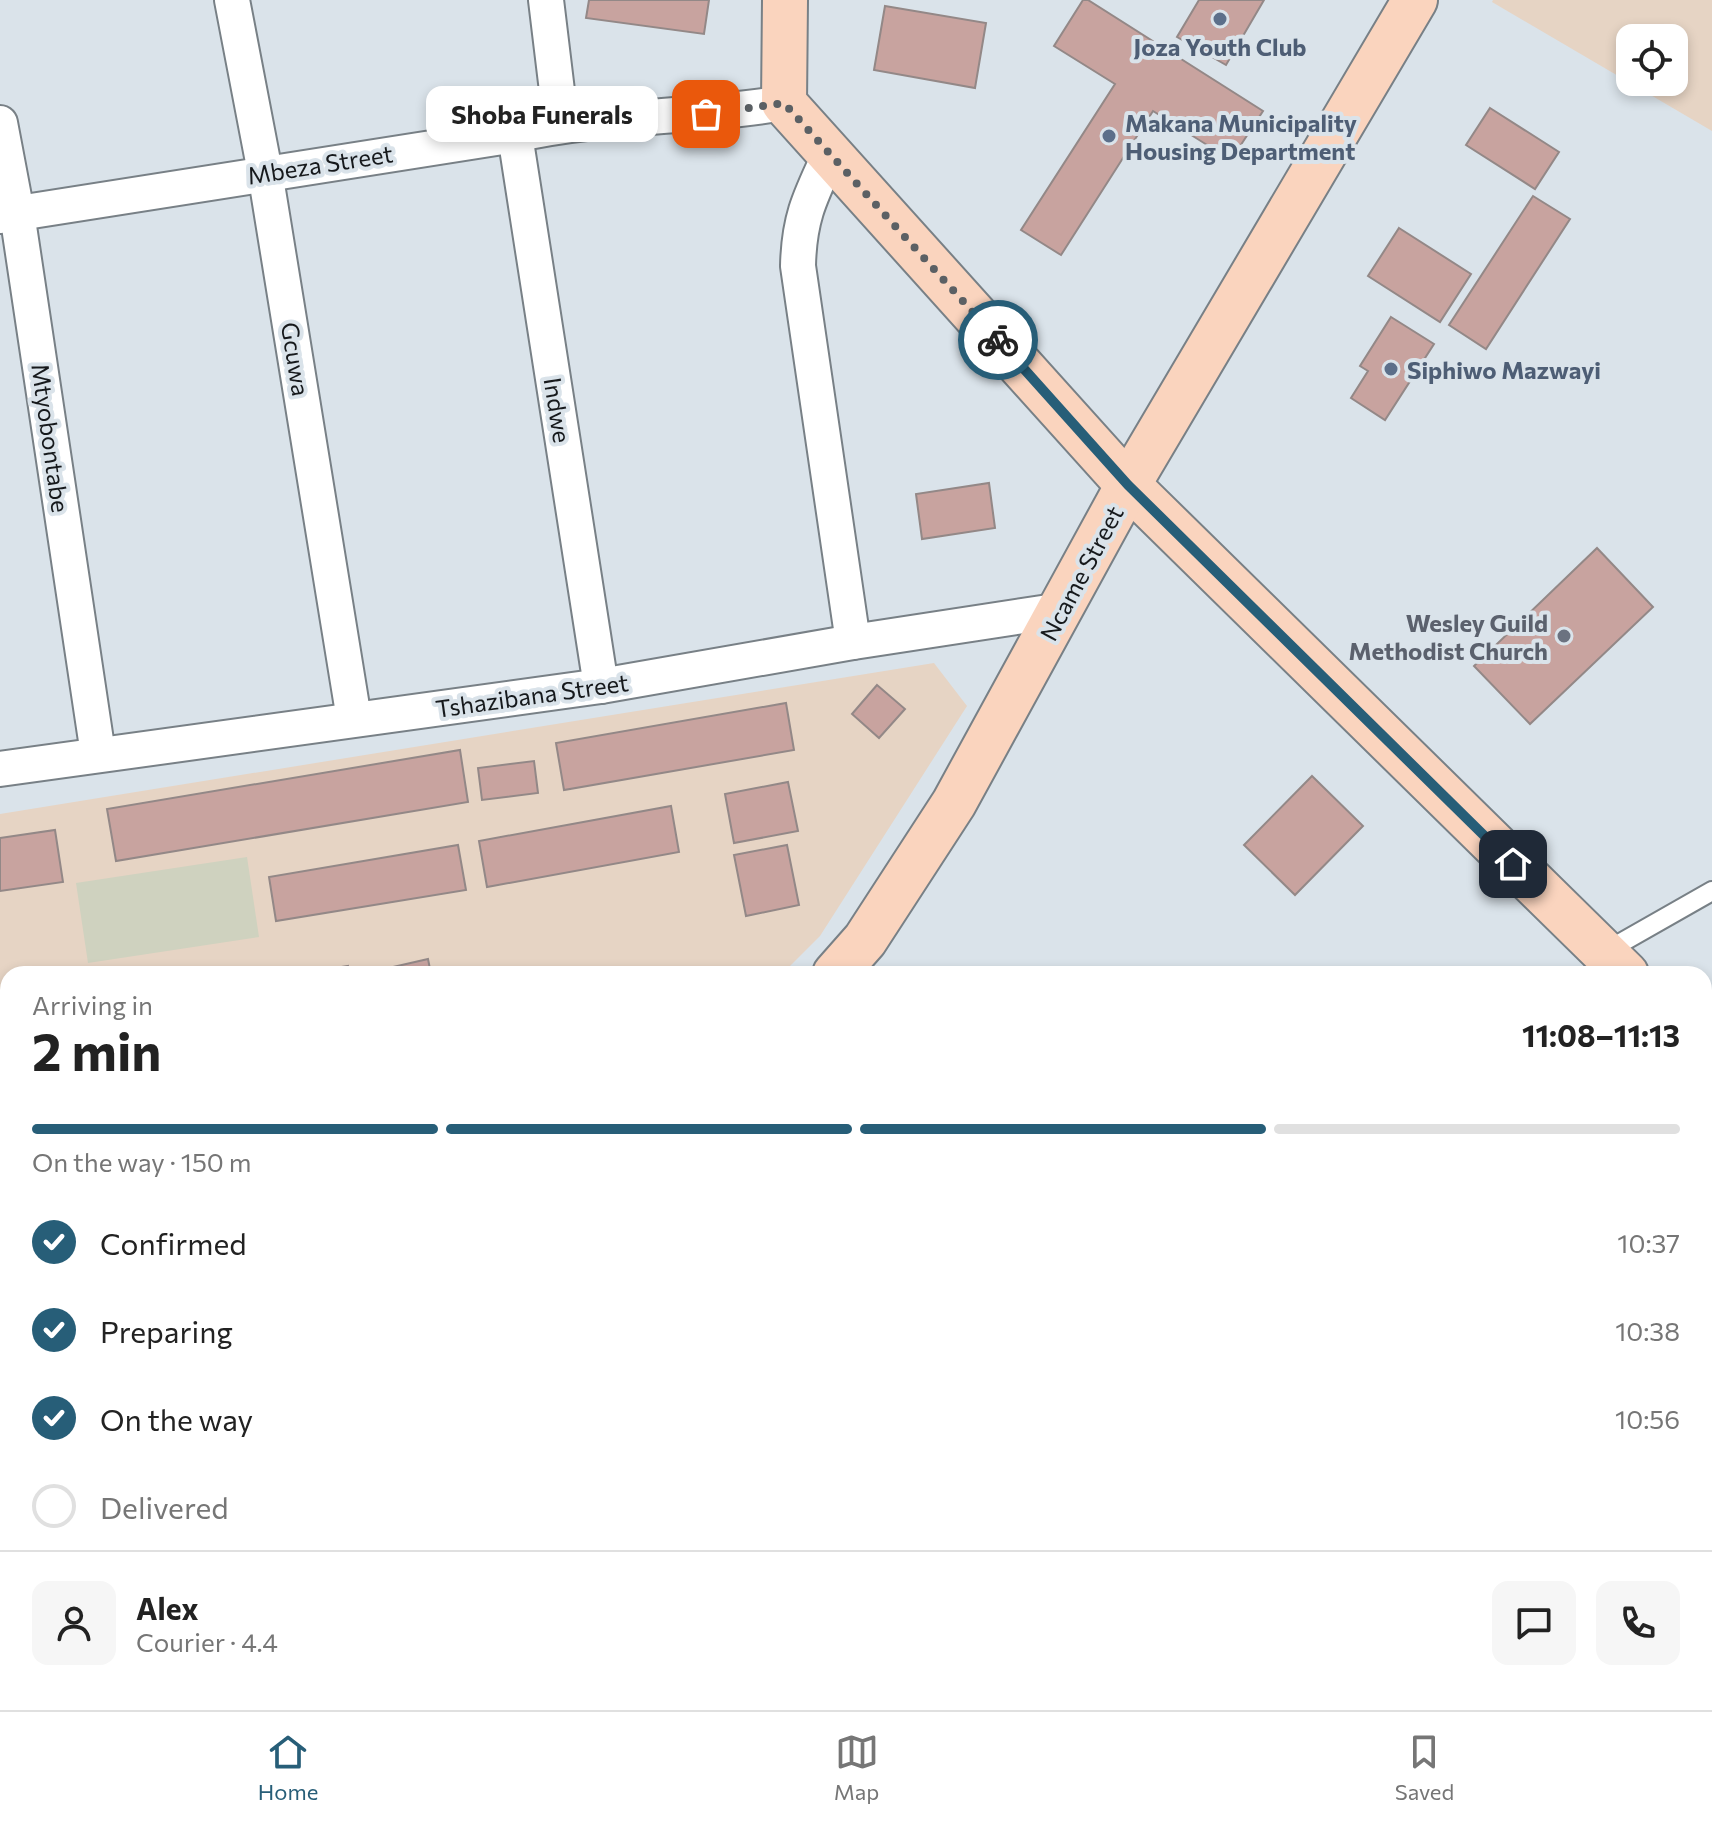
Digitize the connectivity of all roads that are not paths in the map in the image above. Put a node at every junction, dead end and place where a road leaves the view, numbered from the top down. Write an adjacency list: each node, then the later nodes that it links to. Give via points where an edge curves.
1 (232, 0): 10 (street, Gcuwa)
2 (546, 0): 7 (street)
3 (785, 0): 5 (street)
4 (1415, 0): 12 (street, Ncame Street)
5 (784, 103): 7 (street, Mbeza Street, via 735,112); 9 (street)
6 (0, 123): 11 (street, Mtyobontabe)
7 (561, 124): 8 (street, Mbeza Street)
8 (515, 135): 10 (street, Mbeza Street); 15 (street, Indwe)
9 (830, 154): 12 (street); 14 (street, via 808,200 799,232 798,266)
10 (265, 172): 11 (street, Mbeza Street); 16 (street, Gcuwa)
11 (9, 214): 17 (street, Mtyobontabe)
12 (1128, 485): 13 (street, Ncame Street); 20 (street)
13 (1062, 610): 14 (street, Tshazibana Street); 21 (street, Ncame Street, via 954,803 865,940)
14 (853, 642): 15 (street, Tshazibana Street)
15 (601, 686): 16 (street, Tshazibana Street)
16 (354, 719): 17 (street, Tshazibana Street)
17 (98, 754): 18 (street, Tshazibana Street)
18 (0, 769)
19 (1712, 891): 20 (lane)
20 (1614, 963)
21 (842, 966)

